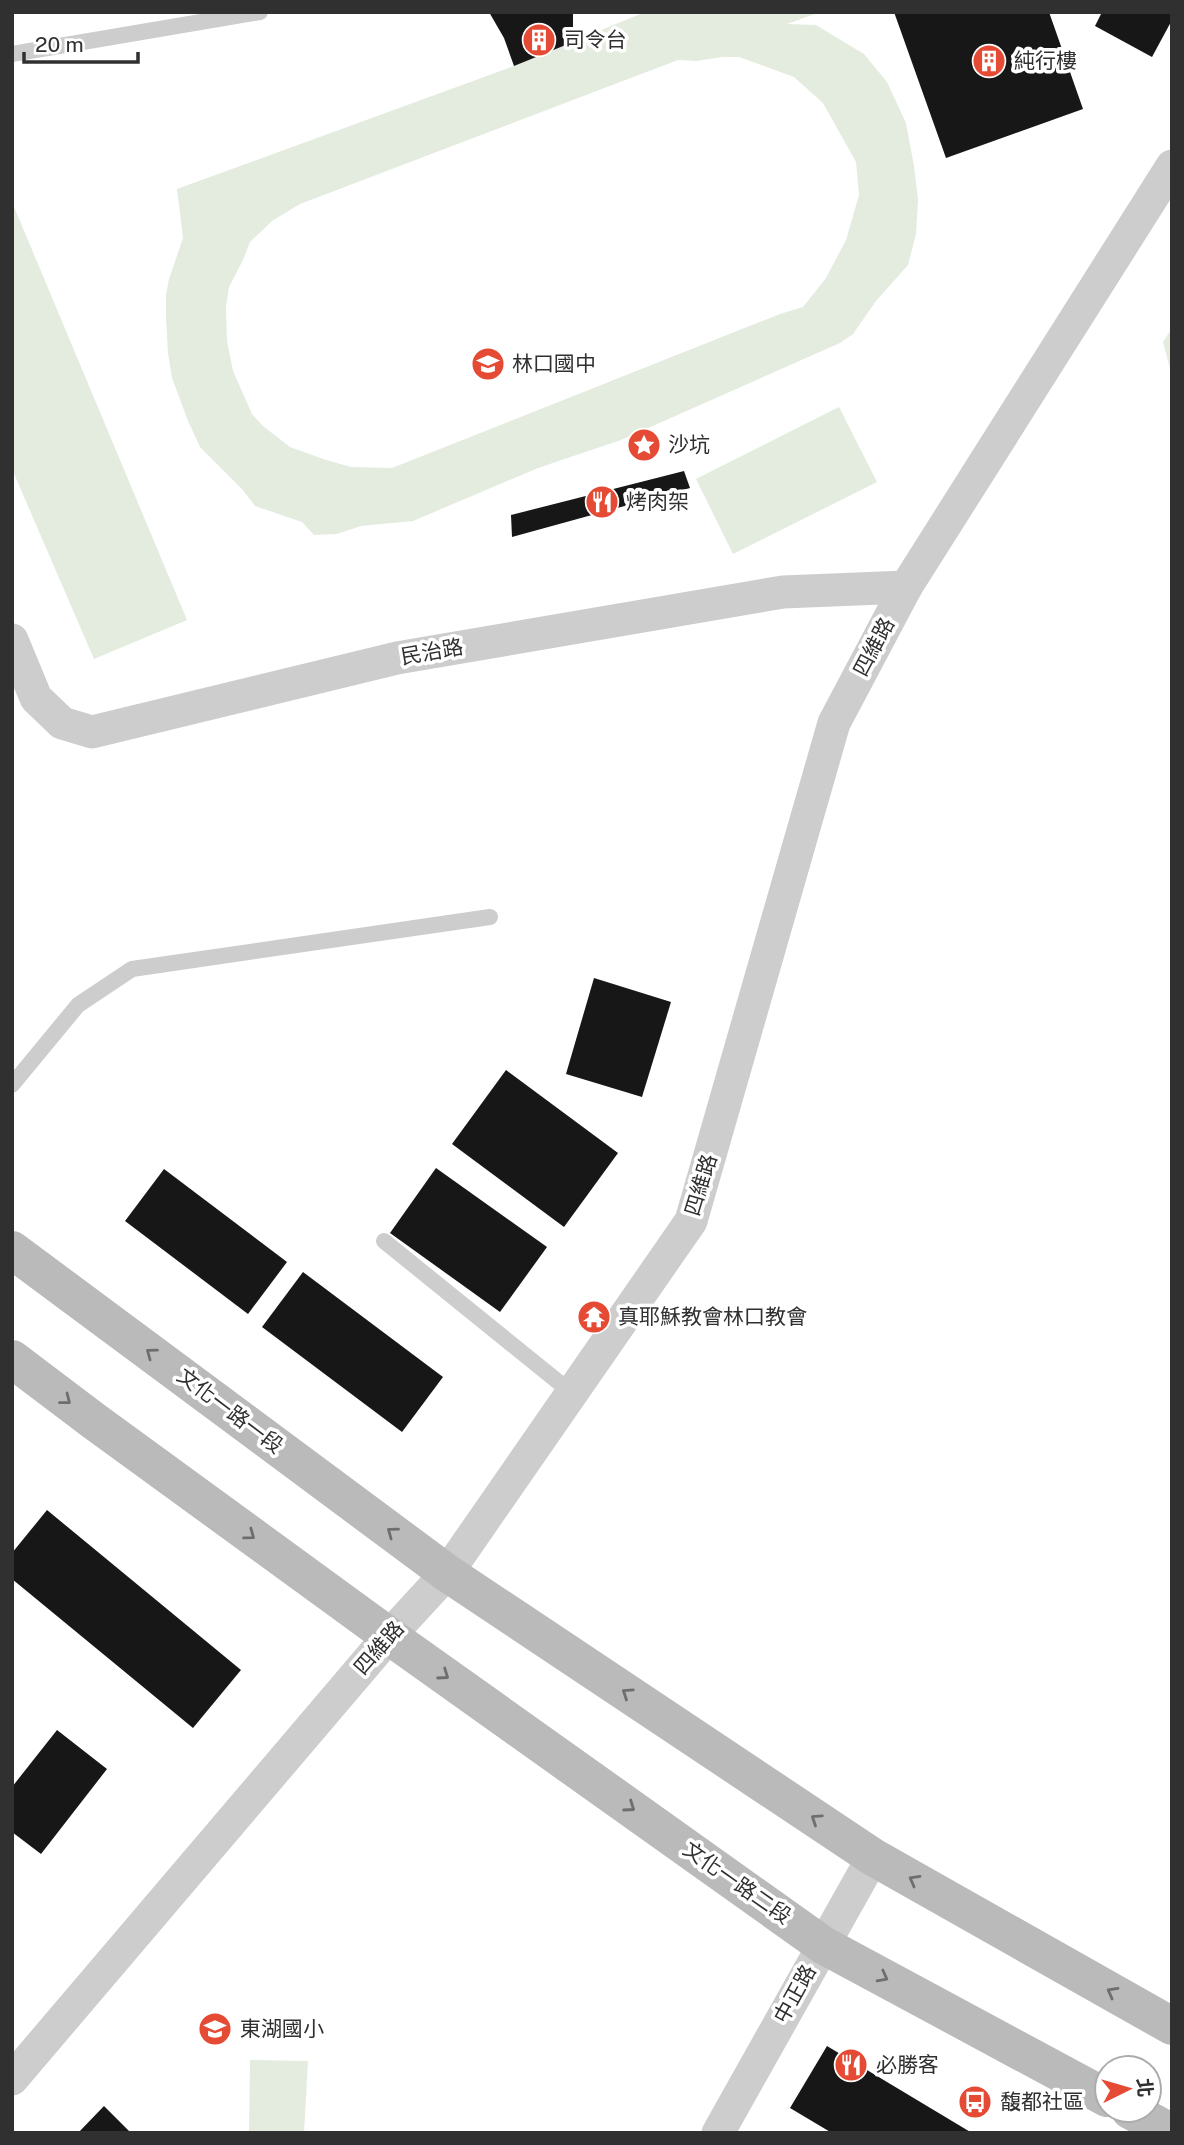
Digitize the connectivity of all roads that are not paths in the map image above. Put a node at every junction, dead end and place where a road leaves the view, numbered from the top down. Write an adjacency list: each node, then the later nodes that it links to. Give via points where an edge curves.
1 (260, 12): 2 (lane)
2 (12, 54)
3 (1172, 166): 4 (street, 四維路)
4 (906, 587): 5 (street, 民治路, via 783,592 410,655 92,732 62,723 36,698); 11 (street, 四維路, via 834,723 691,1221)
5 (12, 640)
6 (490, 917): 7 (lane, via 132,969 78,1005)
7 (12, 1085)
8 (384, 1241): 11 (lane)
9 (12, 1250): 12 (main road, 文化一路一段, one-way to 9)
10 (12, 1359): 13 (main road, one-way to 13)
11 (572, 1393): 12 (street, 四維路)
12 (447, 1573): 13 (street, 四維路); 14 (main road, one-way to 12)
13 (389, 1636): 15 (main road, 文化一路二段, one-way to 15); 17 (street, 四維路)
14 (873, 1857): 15 (street, 中正路); 16 (main road, one-way to 14)
15 (823, 1945): 18 (main road, 文化一路二段, one-way to 18); 20 (street, 中正路)
16 (1172, 2026)
17 (12, 2079)
18 (1093, 2090)
19 (1156, 2124): 21 (main road)
20 (718, 2133)
21 (1172, 2133)

